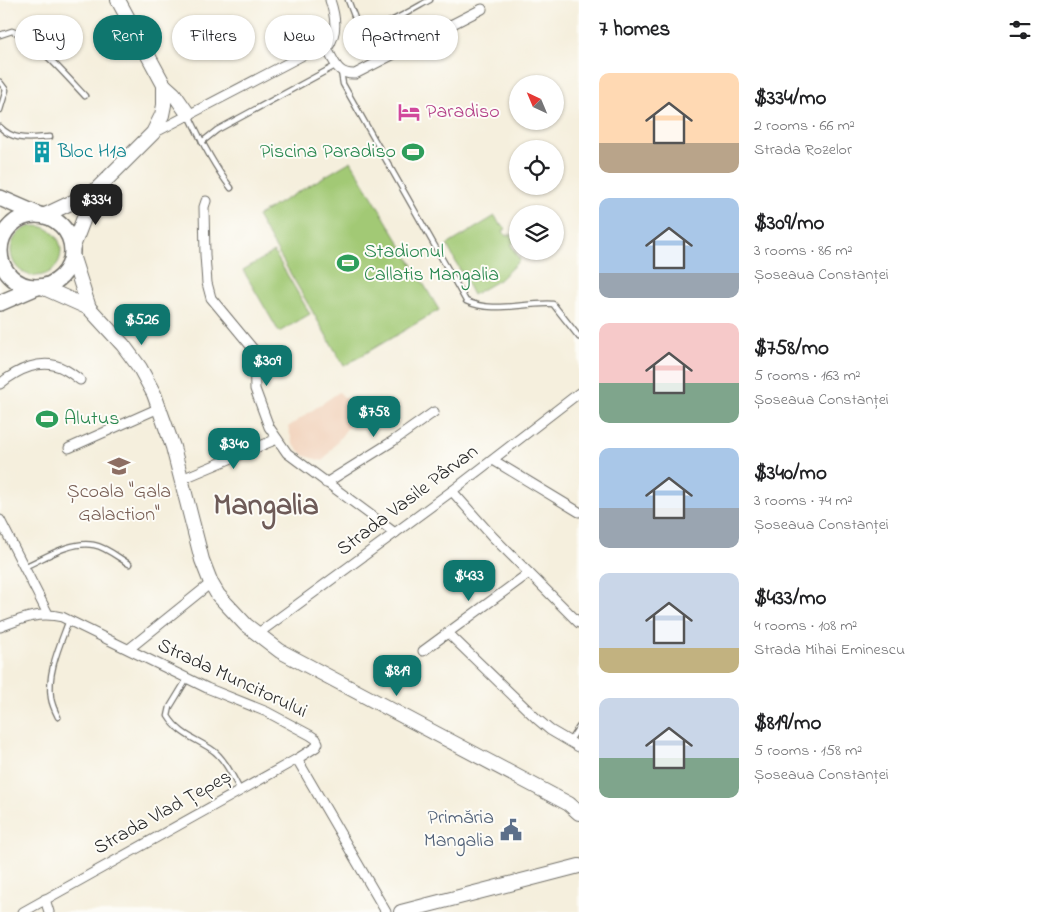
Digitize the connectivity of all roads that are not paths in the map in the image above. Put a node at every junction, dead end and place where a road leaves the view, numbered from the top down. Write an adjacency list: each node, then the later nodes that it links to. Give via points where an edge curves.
1 (118, 0): 12 (main road)
2 (330, 0): 7 (street, via 336,25)
3 (348, 0): 4 (lane, via 356,21 362,29 369,30)
4 (430, 0)
5 (482, 9): 10 (street, via 355,74 346,75)
6 (0, 35): 13 (lane, via 12,31 25,38)
7 (333, 38)
8 (333, 58): 10 (street)
9 (293, 60): 15 (street)
10 (339, 68): 19 (lane, via 217,130); 30 (lane, via 343,84 466,301 488,307 553,304)
11 (0, 82): 14 (lane, via 6,90)
12 (164, 84): 15 (main road); 17 (main road, via 162,115)
13 (85, 96)
14 (0, 110)
15 (188, 114): 17 (street); 19 (lane)
16 (0, 126): 18 (lane, via 18,138)
17 (153, 133): 21 (main road)
18 (50, 137)
19 (202, 142): 20 (lane)
20 (231, 188)
21 (94, 192): 24 (main road); 26 (main road)
22 (0, 198): 24 (main road)
23 (206, 201): 36 (street, via 205,256 211,298 254,350 255,389)
24 (41, 216): 25 (main road, via 28,216 8,228); 26 (main road, via 54,220 63,228)
25 (0, 252): 27 (main road, via 2,264 16,282)
26 (72, 252): 27 (main road, via 70,264 59,279); 29 (main road)
27 (40, 287): 28 (main road); 29 (main road)
28 (0, 303)
29 (89, 308): 34 (main road, via 140,368)
30 (579, 337)
31 (80, 380): 32 (street, via 64,368 43,364 27,366)
32 (0, 384)
33 (579, 393): 38 (street, Strada Vasile Pârvan)
34 (159, 408): 37 (street); 39 (main road)
35 (434, 412): 40 (street)
36 (277, 439): 39 (street); 40 (street, via 286,453)
37 (69, 448)
38 (493, 460): 41 (street, Strada Vasile Pârvan); 42 (street)
39 (182, 479): 48 (main road)
40 (326, 482): 44 (street)
41 (452, 491): 44 (street, Strada Vasile Pârvan); 47 (street)
42 (579, 512)
43 (0, 520): 46 (street)
44 (394, 533): 54 (street, Strada Vasile Pârvan)
45 (128, 564): 46 (lane, via 96,545 84,544 67,547)
46 (24, 567): 49 (street)
47 (529, 573): 51 (street); 53 (street)
48 (211, 583): 54 (main road, via 218,595); 55 (street, Strada Muncitorului)
49 (48, 614): 50 (street, Strada Muncitorului); 52 (street, Strada Muncitorului, via 27,616)
50 (69, 620): 55 (street, Strada Muncitorului); 58 (lane, via 54,661 50,683 51,700)
51 (579, 623)
52 (0, 627)
53 (448, 633): 56 (street); 60 (street, via 537,719)
54 (256, 635): 65 (main road, via 280,651)
55 (129, 649): 57 (street, Strada Muncitorului)
56 (423, 651)
57 (187, 679): 61 (street, Strada Muncitorului, via 267,712 310,735); 64 (lane, via 168,716 174,726 212,750 225,763)
58 (58, 717)
59 (579, 727): 60 (lane)
60 (569, 742): 62 (street)
61 (318, 743): 63 (street, Strada Vlad Țepeș, via 316,748)
62 (579, 747)
63 (297, 759): 64 (street, Strada Vlad Țepeș); 70 (street)
64 (240, 790): 67 (street, Strada Vlad Țepeș)
65 (578, 811)
66 (579, 866): 71 (main road)
67 (45, 899): 68 (street, Strada Vlad Țepeș); 69 (street)
68 (22, 912)
69 (49, 912)
70 (386, 912)
71 (401, 912)

